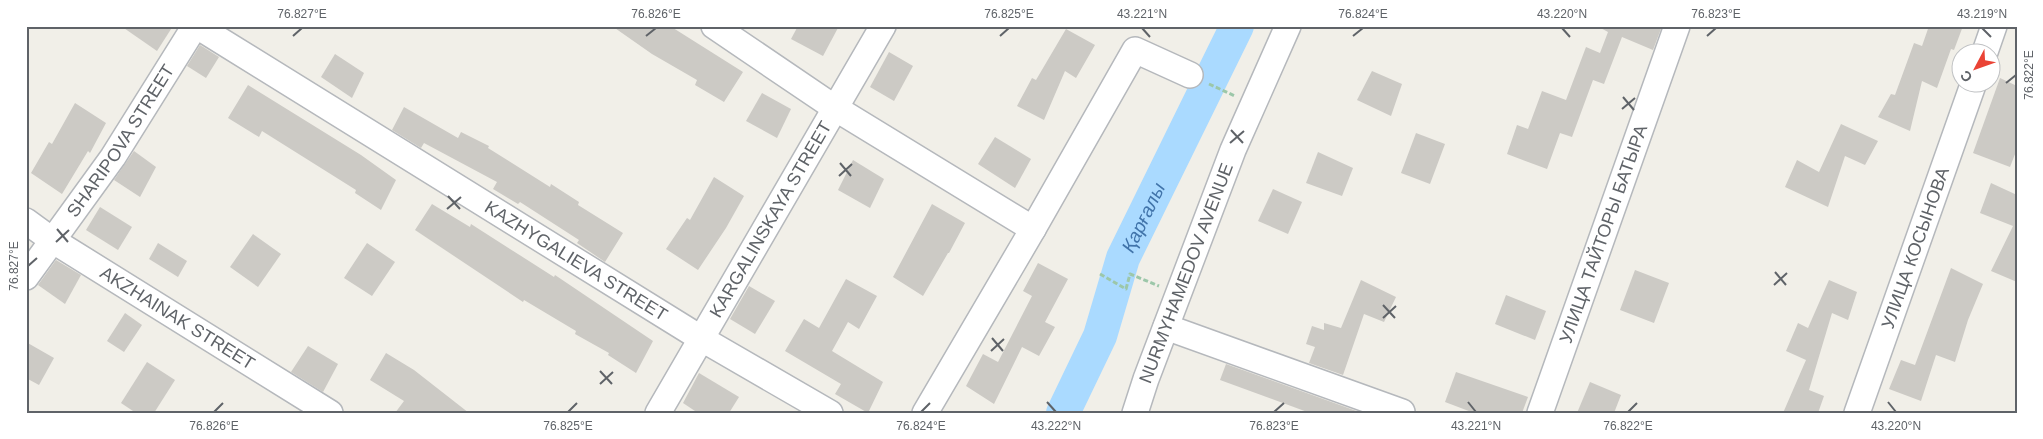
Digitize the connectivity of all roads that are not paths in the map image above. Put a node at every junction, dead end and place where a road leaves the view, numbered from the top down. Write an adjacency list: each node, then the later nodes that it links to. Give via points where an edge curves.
1 (196, 26): 13 (street, SHARIPOVA STREET, via 113,157); 16 (street, KAZHYGALIEVA STREET)
2 (714, 26): 10 (street)
3 (883, 26): 10 (street, KARGALINSKAYA STREET)
4 (1288, 26): 15 (street, NURMYHAMEDOV AVENUE, via 1233,150)
5 (1677, 26): 23 (street, УЛИЦА ТАЙТОРЫ БАТЫРА)
6 (1994, 26): 7 (street)
7 (1988, 42)
8 (1190, 75): 12 (street, via 1134,50)
9 (1970, 92): 24 (street, УЛИЦА КОСЫНОВА)
10 (835, 108): 12 (street); 16 (street, KARGALINSKAYA STREET)
11 (26, 221): 13 (street, AKZHAINAK STREET)
12 (1033, 229): 21 (street)
13 (52, 240): 14 (street, SHARIPOVA STREET); 18 (street, AKZHAINAK STREET)
14 (26, 277)
15 (1166, 326): 17 (street); 22 (street, NURMYHAMEDOV AVENUE)
16 (702, 338): 19 (street, KARGALINSKAYA STREET); 20 (street, KAZHYGALIEVA STREET)
17 (1402, 412)
18 (330, 413)
19 (658, 413)
20 (830, 413)
21 (925, 413)
22 (1135, 413)
23 (1540, 413)
24 (1856, 413)

